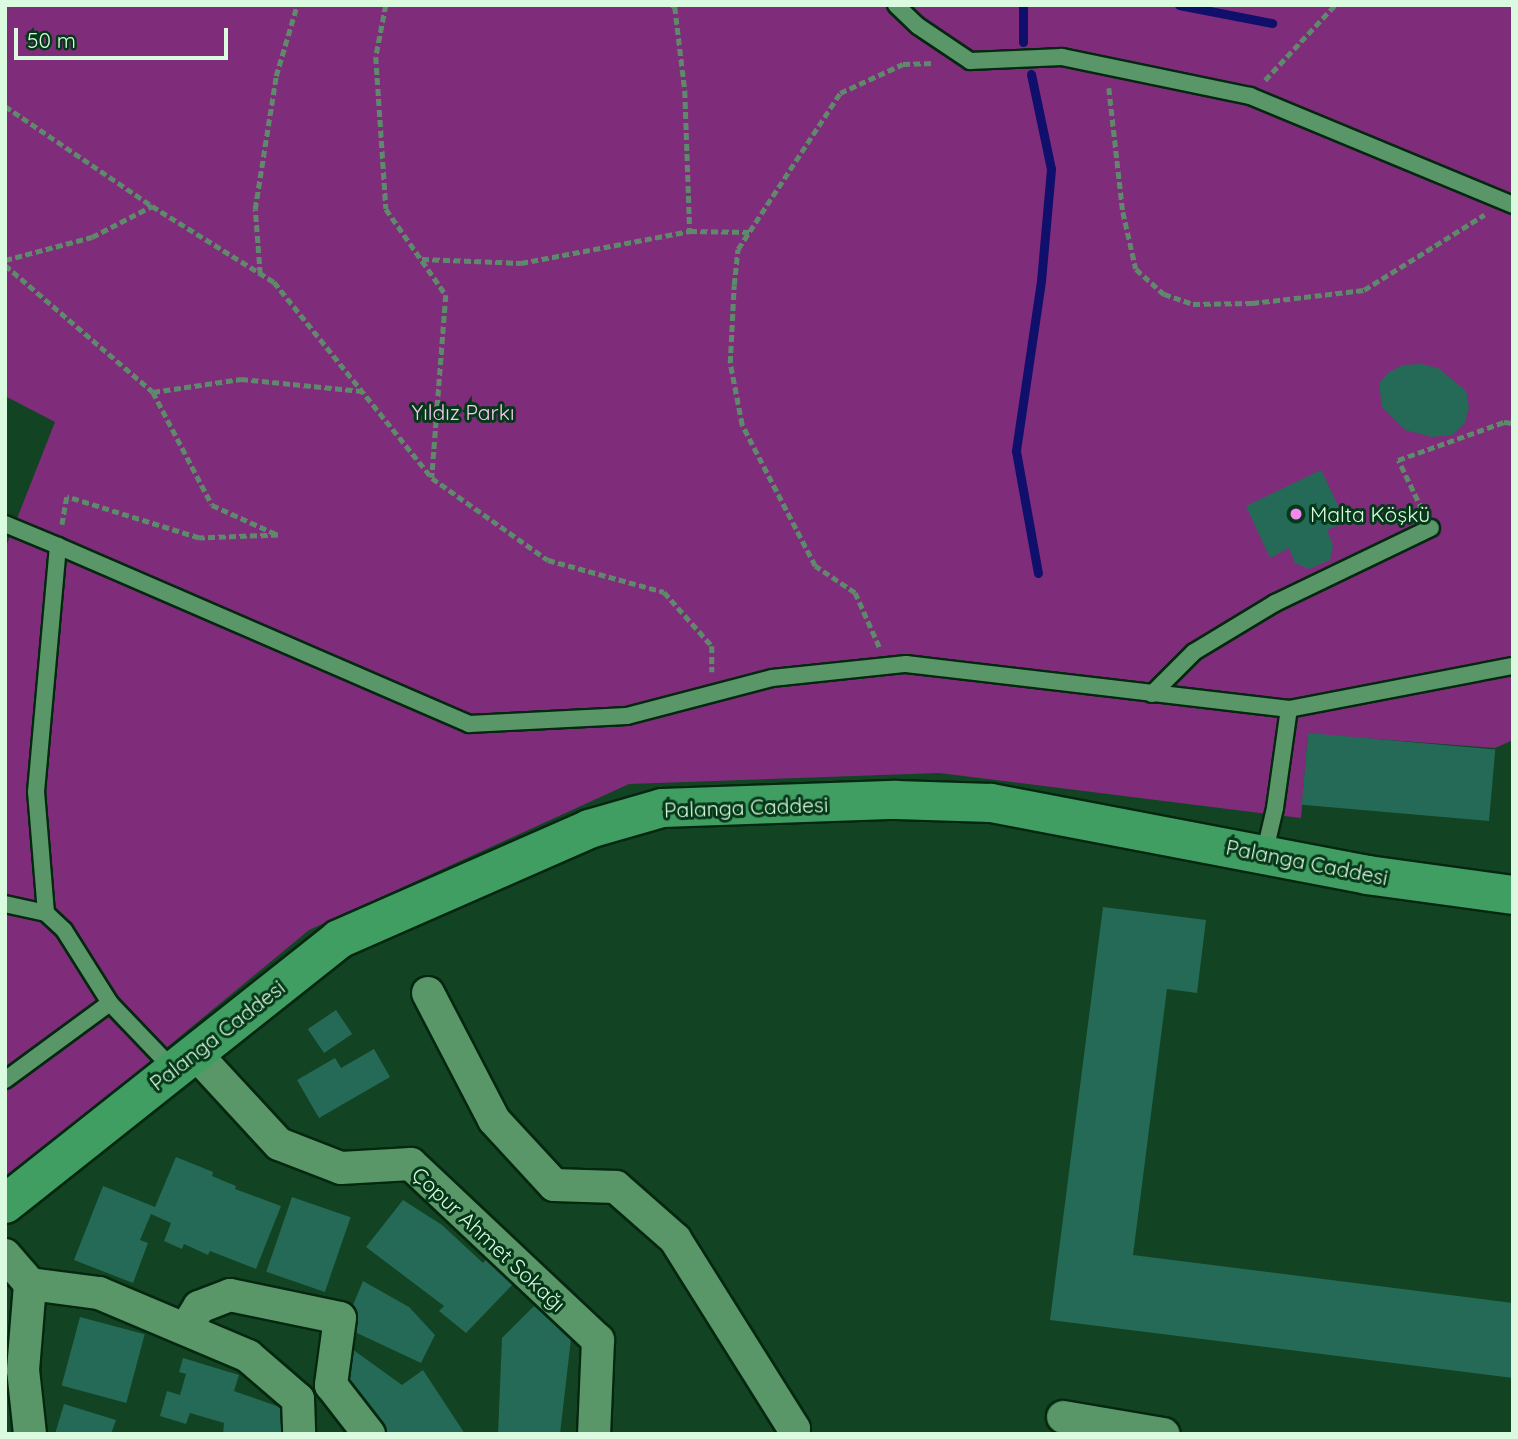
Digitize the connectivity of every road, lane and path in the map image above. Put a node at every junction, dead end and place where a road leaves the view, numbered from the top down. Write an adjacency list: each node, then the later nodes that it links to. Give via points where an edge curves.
1 (297, 5): 17 (path, via 276,76 255,209)
2 (386, 5): 14 (path, via 376,57 386,209)
3 (672, 5): 12 (path, via 685,91)
4 (896, 5): 6 (lane)
5 (1335, 5): 8 (path)
6 (970, 61): 7 (lane, via 1062,57); 13 (path, via 903,64 840,93)
7 (1107, 66): 8 (lane); 10 (path, via 1123,212 1136,269 1164,294 1193,304 1252,303 1364,290)
8 (1250, 96): 10 (lane)
9 (5, 106): 11 (path)
10 (1509, 203)
11 (152, 206): 15 (path, via 92,237); 17 (path)
12 (690, 231): 13 (path); 14 (path, via 521,263)
13 (749, 232): 26 (path, via 738,249 730,363 742,425 815,566 855,593)
14 (422, 259): 21 (path, via 446,295)
15 (5, 260)
16 (5, 265): 18 (path)
17 (260, 274): 19 (path, via 274,282)
18 (153, 392): 19 (path, via 241,379); 22 (path, via 212,505 278,535 199,538)
19 (363, 392): 21 (path)
20 (1513, 423): 24 (path, via 1504,422 1398,460)
21 (432, 478): 28 (path, via 548,560 664,592 712,646)
22 (68, 497)
23 (5, 524): 25 (lane)
24 (1431, 528): 29 (lane, via 1275,603 1194,652)
25 (58, 546): 28 (lane, via 470,724 627,716); 34 (lane, via 36,792)
26 (888, 666): 28 (lane, via 772,678); 29 (lane, via 906,664)
27 (1513, 666): 30 (lane)
28 (713, 694)
29 (1152, 694): 30 (lane)
30 (1290, 709): 31 (lane)
31 (1264, 855): 32 (main road, Palanga Caddesi); 37 (main road, Palanga Caddesi, via 991,803 895,800 662,808 589,829 339,939)
32 (1513, 895)
33 (5, 904): 34 (lane)
34 (46, 914): 36 (lane, via 64,930)
35 (428, 993): 49 (street, via 494,1120 554,1185 616,1187 675,1239)
36 (110, 1003): 37 (lane); 38 (lane)
37 (183, 1061): 39 (main road, Palanga Caddesi); 48 (street, Çopur Ahmet Sokağı, via 279,1144 341,1168 411,1164 598,1340)
38 (5, 1080)
39 (5, 1204)
40 (5, 1255): 41 (street)
41 (30, 1284): 42 (street, via 99,1293); 43 (street)
42 (186, 1328): 46 (street, via 248,1356 298,1399); 47 (street, via 199,1307 230,1295 340,1318 331,1385)
43 (14, 1369): 45 (street)
44 (1063, 1417): 50 (street)
45 (30, 1434)
46 (299, 1434)
47 (369, 1434)
48 (594, 1434)
49 (793, 1434)
50 (1164, 1434)

